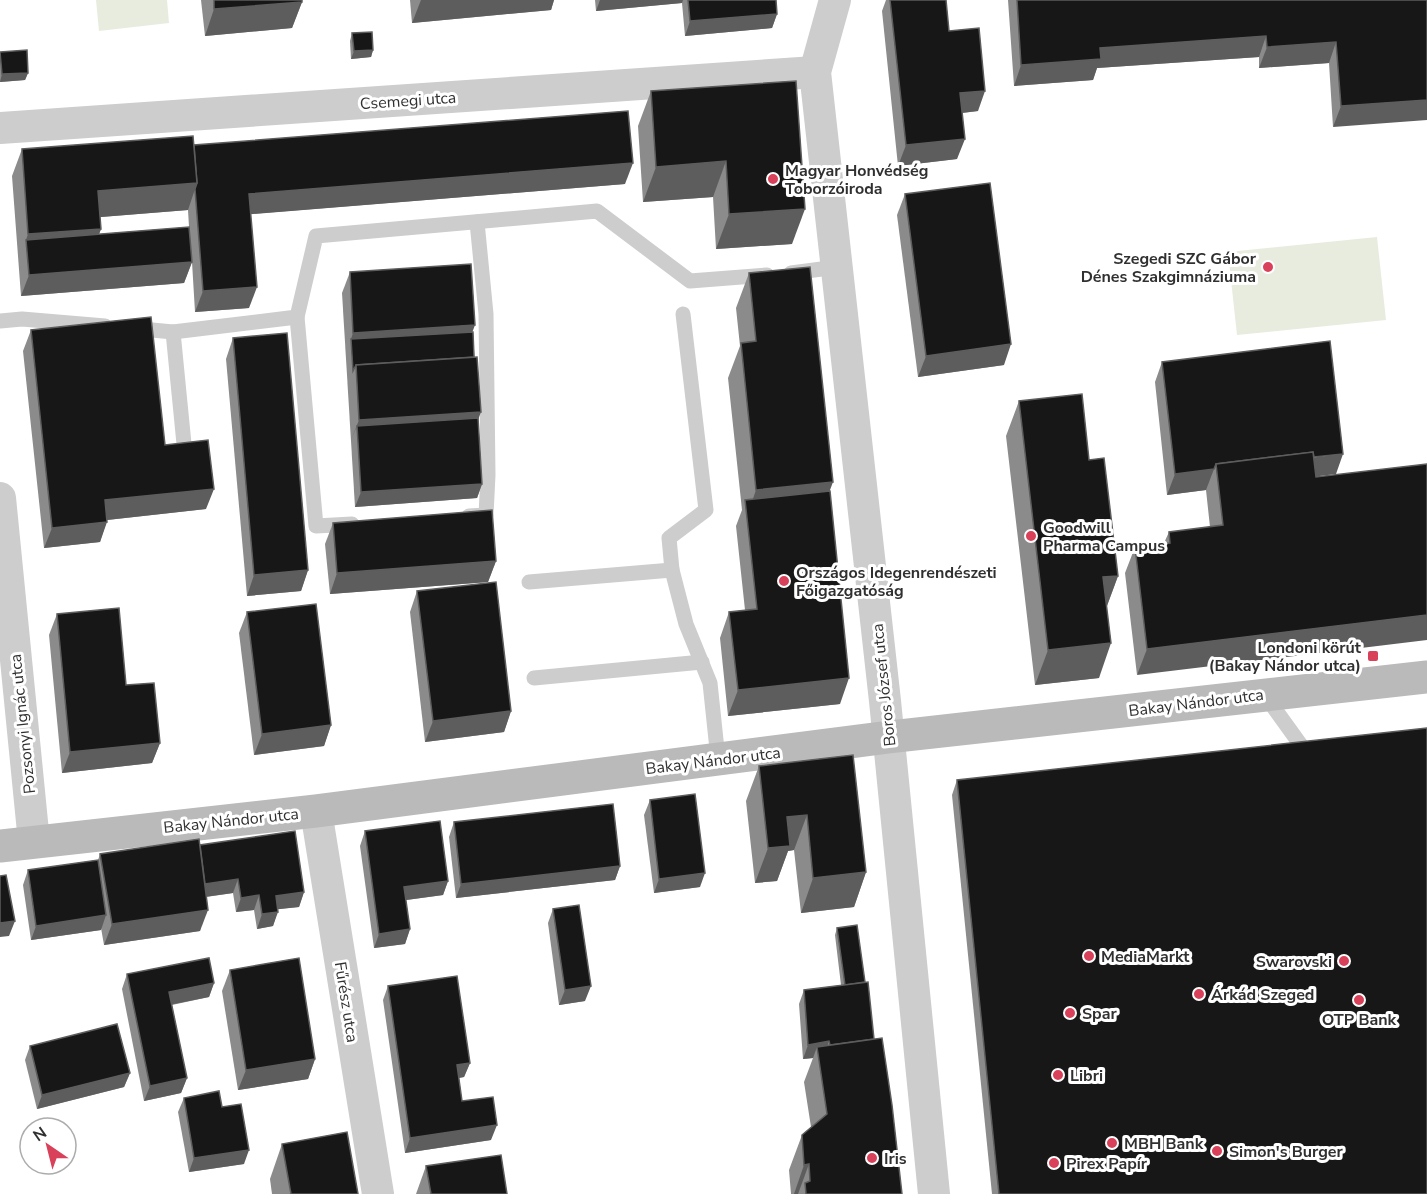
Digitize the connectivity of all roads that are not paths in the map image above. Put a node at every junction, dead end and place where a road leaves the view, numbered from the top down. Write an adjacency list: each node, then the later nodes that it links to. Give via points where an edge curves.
1 (835, 0): 2 (street, Boros József utca)
2 (815, 72): 3 (street, Csemegi utca); 5 (street, Boros József utca)
3 (0, 128)
4 (477, 222): 5 (lane, via 597,211 690,281); 7 (lane, via 316,236); 12 (lane, via 486,314 486,514)
5 (837, 267): 20 (street, Boros József utca)
6 (683, 314): 14 (lane, via 706,510 669,538)
7 (297, 317): 9 (lane); 13 (lane, via 316,526)
8 (0, 321): 9 (lane, via 22,319)
9 (173, 332): 10 (lane)
10 (185, 454)
11 (0, 498): 24 (street, Pozsonyi Ignác utca)
12 (452, 517)
13 (361, 523)
14 (672, 570): 15 (lane); 16 (lane, via 686,624)
15 (529, 582)
16 (702, 662): 18 (lane); 22 (lane, via 710,682)
17 (1427, 677): 19 (street, Bakay Nándor utca)
18 (534, 678)
19 (1264, 694): 20 (street, Bakay Nándor utca); 21 (lane)
20 (889, 737): 22 (street, Bakay Nándor utca); 27 (street, Boros József utca)
21 (1308, 755)
22 (718, 759): 23 (street, Bakay Nándor utca)
23 (316, 811): 24 (street, Bakay Nándor utca); 26 (street, Fűrész utca)
24 (34, 842): 25 (street, Bakay Nándor utca)
25 (0, 846)
26 (378, 1194)
27 (934, 1194)

